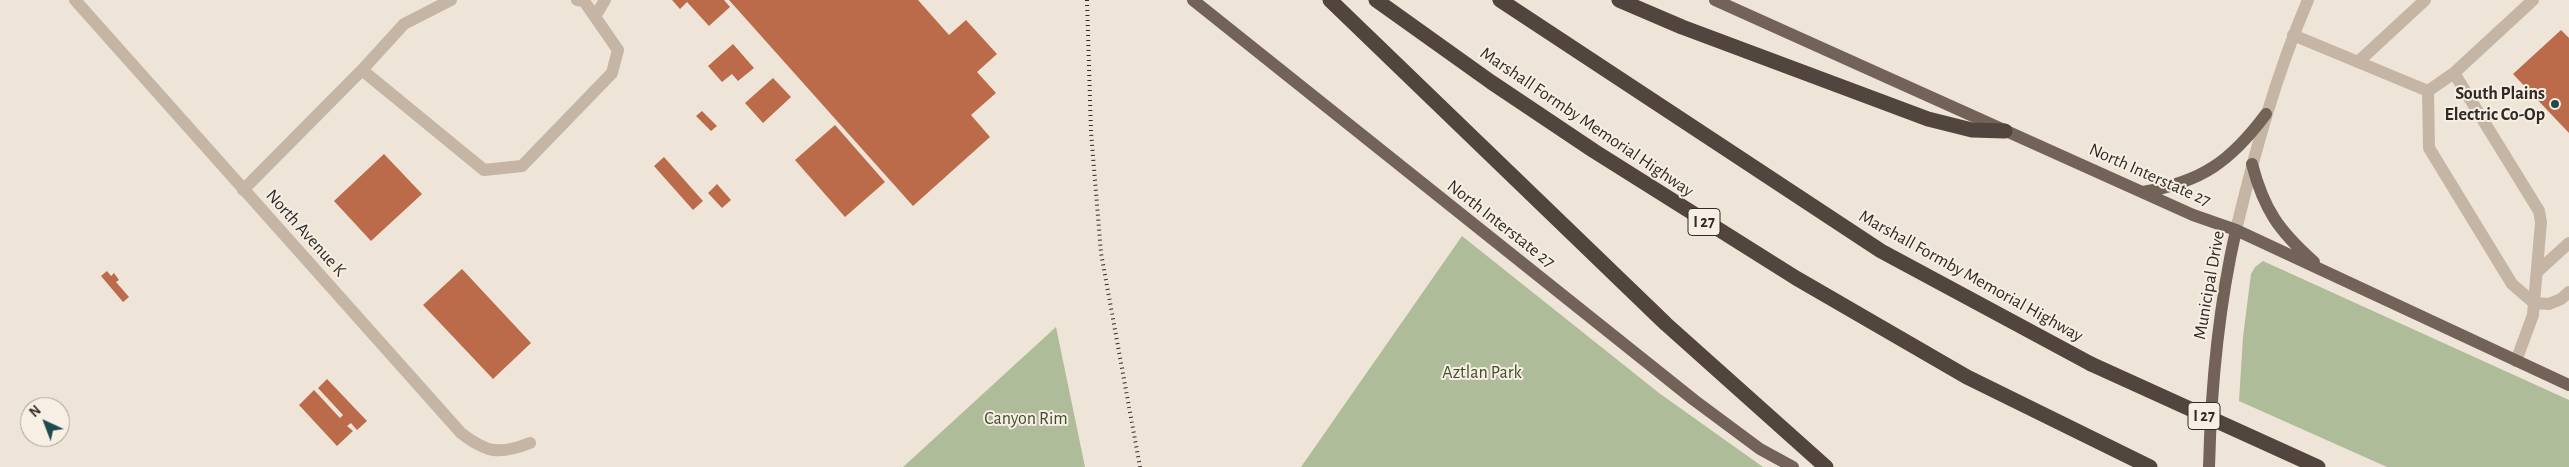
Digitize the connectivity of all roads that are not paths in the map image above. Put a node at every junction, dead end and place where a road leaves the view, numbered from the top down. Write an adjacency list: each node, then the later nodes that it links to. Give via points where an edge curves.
1 (75, 0): 23 (street, North Avenue K)
2 (451, 0): 17 (street, via 404,24)
3 (577, 0): 14 (street, via 584,1)
4 (604, 0): 14 (street)
5 (1194, 0): 34 (main road, North Interstate 27, via 1694,400 1760,449)
6 (1330, 0): 35 (highway, via 1666,324)
7 (1376, 0): 36 (highway, Marshall Formby Memorial Highway / I 27, via 1499,87 1715,229 1967,377)
8 (1500, 0): 38 (highway, Marshall Formby Memorial Highway / I 27, bridge, via 1881,251 2091,364)
9 (1619, 0): 21 (highway, via 1682,27 1928,119 1972,130)
10 (1715, 0): 21 (main road, North Interstate 27)
11 (2308, 0): 15 (street, Municipal Drive)
12 (2424, 0): 16 (street)
13 (2533, 0): 18 (street)
14 (596, 15): 17 (street, via 618,50 612,73 522,166 484,170)
15 (2293, 35): 16 (street); 20 (street, Municipal Drive)
16 (2358, 62): 19 (street)
17 (362, 70): 23 (street)
18 (2454, 73): 19 (street); 28 (street, via 2539,211)
19 (2428, 91): 30 (street, via 2429,148 2512,284)
20 (2266, 114): 22 (street, Municipal Drive); 24 (main road, via 2244,143 2216,166 2163,189)
21 (2005, 130): 24 (main road, North Interstate 27)
22 (2252, 164): 25 (street, Municipal Drive); 27 (main road, via 2261,197 2270,214 2298,248)
23 (243, 190): 33 (street, North Avenue K, via 461,433 481,448 510,451)
24 (2143, 192): 25 (main road, North Interstate 27)
25 (2236, 230): 27 (main road, North Interstate 27); 37 (main road, Municipal Drive, via 2221,304 2212,377)
26 (2569, 243): 28 (street)
27 (2325, 272): 31 (main road, North Interstate 27)
28 (2537, 272): 30 (street)
29 (2569, 292): 30 (street, via 2550,304)
30 (2534, 303): 31 (street)
31 (2516, 361): 32 (main road, North Interstate 27)
32 (2569, 386)
33 (530, 444)
34 (1793, 467)
35 (1826, 467)
36 (2150, 467)
37 (2209, 467)
38 (2318, 467)

